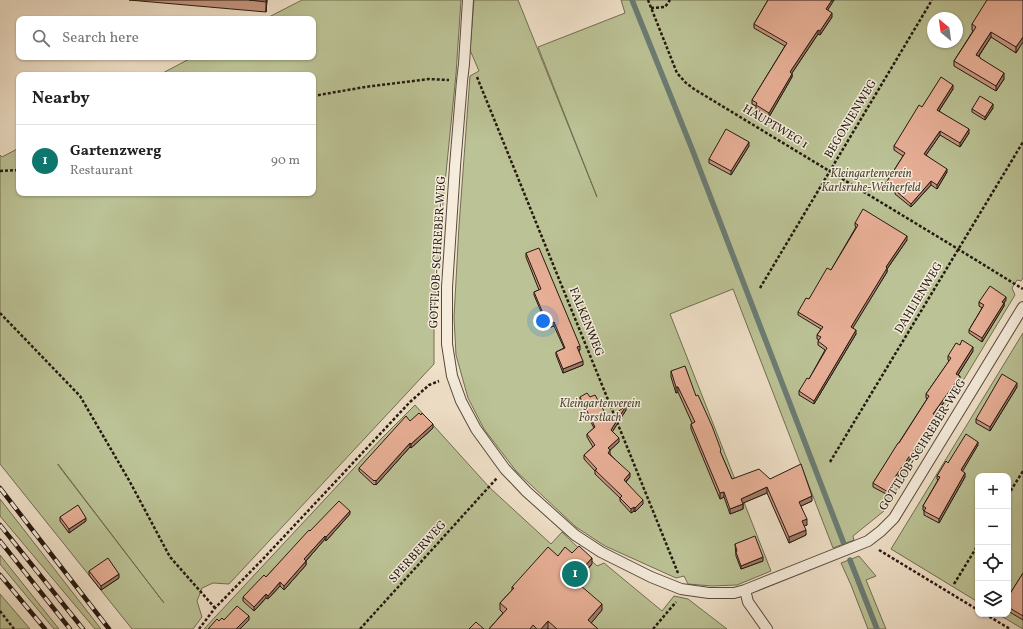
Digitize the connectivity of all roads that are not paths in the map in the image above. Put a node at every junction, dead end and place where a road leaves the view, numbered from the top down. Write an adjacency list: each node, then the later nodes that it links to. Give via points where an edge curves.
1 (468, 0): 3 (lane, GOTTLOB-SCHREBER-WEG, via 447,287 447,344 452,376 461,402 476,429 501,464 575,535 601,552 681,589 709,593 734,593)
2 (1023, 307): 3 (lane, GOTTLOB-SCHREBER-WEG, via 894,518 868,541)
3 (745, 590): 4 (lane, via 748,602)
4 (767, 629)

